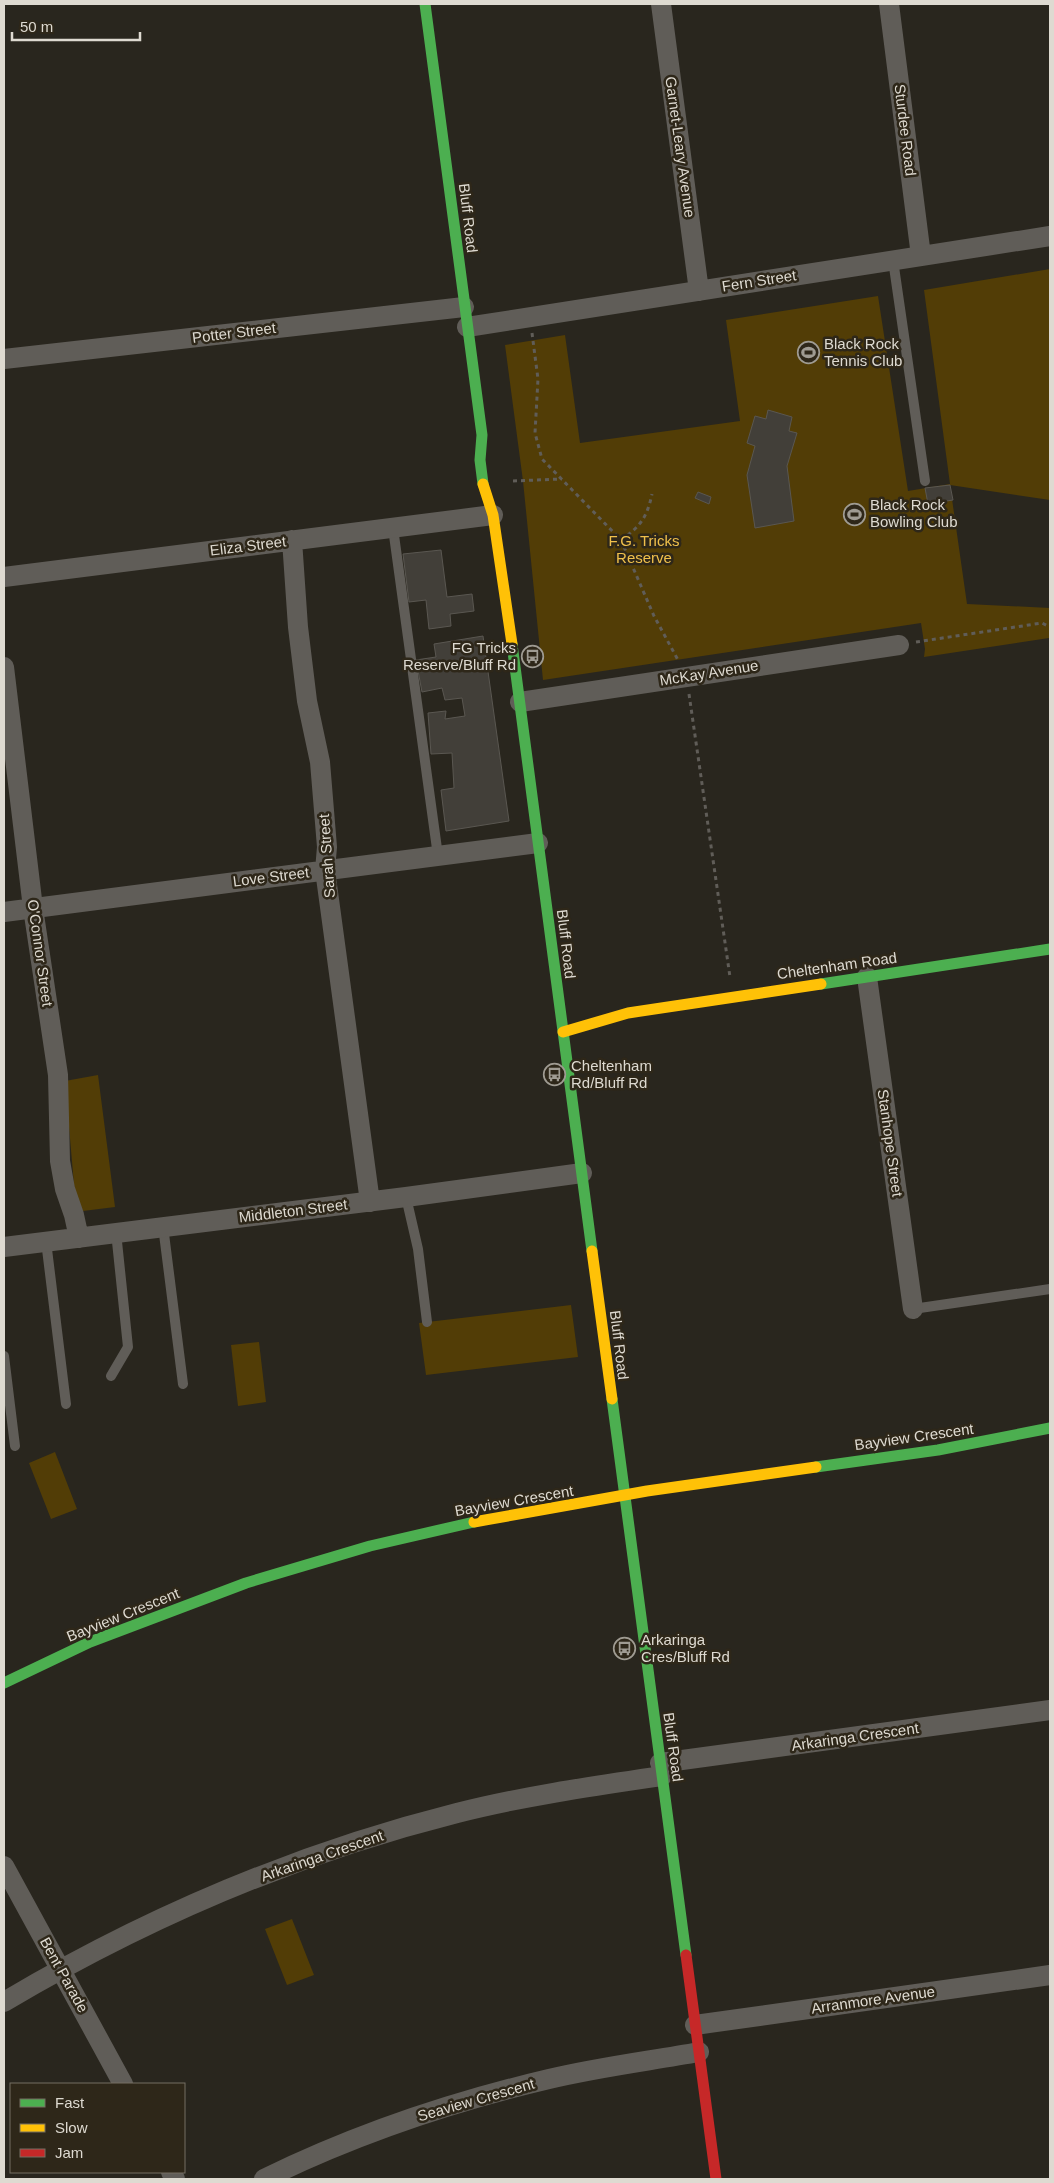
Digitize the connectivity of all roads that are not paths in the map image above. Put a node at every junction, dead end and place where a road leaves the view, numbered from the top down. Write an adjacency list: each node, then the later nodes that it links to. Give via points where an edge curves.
1 (425, 4): 8 (main road, Bluff Road)
2 (661, 4): 7 (street, Garnet-Leary Avenue)
3 (889, 4): 5 (street, Sturdee Road)
4 (1050, 236): 5 (street, Fern Street)
5 (921, 256): 6 (street, Fern Street)
6 (893, 260): 7 (street, Fern Street); 13 (lane)
7 (700, 291): 9 (street, Fern Street)
8 (464, 307): 9 (main road, Bluff Road); 10 (street, Potter Street)
9 (467, 327): 11 (main road, Bluff Road)
10 (4, 359)
11 (482, 435): 12 (main road, Bluff Road); 15 (main road, Bluff Road, via 482,477)
12 (493, 458)
13 (925, 481)
14 (496, 484): 15 (main road, Bluff Road)
15 (493, 515): 16 (street, Eliza Street); 21 (main road, Bluff Road)
16 (393, 528): 17 (street, Eliza Street); 23 (lane)
17 (292, 540): 18 (street, Eliza Street); 24 (street, Sarah Street, via 307,701 320,762 327,847)
18 (4, 577)
19 (899, 645): 21 (street, McKay Avenue)
20 (4, 667): 25 (street, O'Connor Street)
21 (520, 702): 22 (main road, Bluff Road)
22 (538, 843): 23 (street, Love Street); 30 (main road, Bluff Road)
23 (438, 856): 24 (street, Love Street)
24 (324, 870): 25 (street, Love Street); 34 (street, Sarah Street)
25 (33, 908): 26 (street, Love Street); 37 (street, O'Connor Street, via 58,1074 60,1162)
26 (4, 912)
27 (1050, 949): 28 (main road, Cheltenham Road)
28 (867, 977): 29 (main road, Cheltenham Road); 41 (street, Stanhope Street)
29 (628, 1013): 30 (main road, Cheltenham Road); 31 (main road, Cheltenham Road)
30 (560, 1014): 31 (main road, Bluff Road)
31 (563, 1032): 32 (main road, Bluff Road)
32 (582, 1173): 33 (street, Middleton Street); 49 (main road, Bluff Road)
33 (406, 1197): 34 (street, Middleton Street); 42 (lane, via 418,1249)
34 (370, 1202): 35 (street, Middleton Street)
35 (164, 1226): 36 (street, Middleton Street); 45 (lane)
36 (116, 1232): 37 (street, Middleton Street); 44 (lane, via 128,1347)
37 (79, 1238): 38 (street, Middleton Street)
38 (46, 1242): 39 (street, Middleton Street); 46 (lane)
39 (4, 1247)
40 (1050, 1289): 41 (lane)
41 (913, 1310)
42 (427, 1322)
43 (4, 1356): 48 (lane)
44 (111, 1376)
45 (184, 1384)
46 (66, 1404)
47 (1050, 1428): 49 (main road, Bayview Crescent, via 938,1450)
48 (15, 1446)
49 (624, 1496): 50 (main road, Bayview Crescent, via 447,1527 265,1577 90,1642); 52 (main road, Bluff Road)
50 (4, 1683)
51 (1050, 1710): 52 (street, Arkaringa Crescent)
52 (661, 1770): 54 (street, Arkaringa Crescent, via 458,1813 368,1838 212,1896); 57 (main road, Bluff Road)
53 (4, 1866): 54 (street, Bent Parade)
54 (60, 1968): 56 (street, Arkaringa Crescent); 59 (street, Bent Parade)
55 (1050, 1975): 57 (street, Arranmore Avenue)
56 (4, 2002)
57 (695, 2025): 58 (main road, Bluff Road)
58 (699, 2052): 60 (street, Seaview Crescent, via 600,2068 488,2095 405,2121); 61 (main road, Bluff Road)
59 (123, 2083)
60 (264, 2179)
61 (716, 2179)

